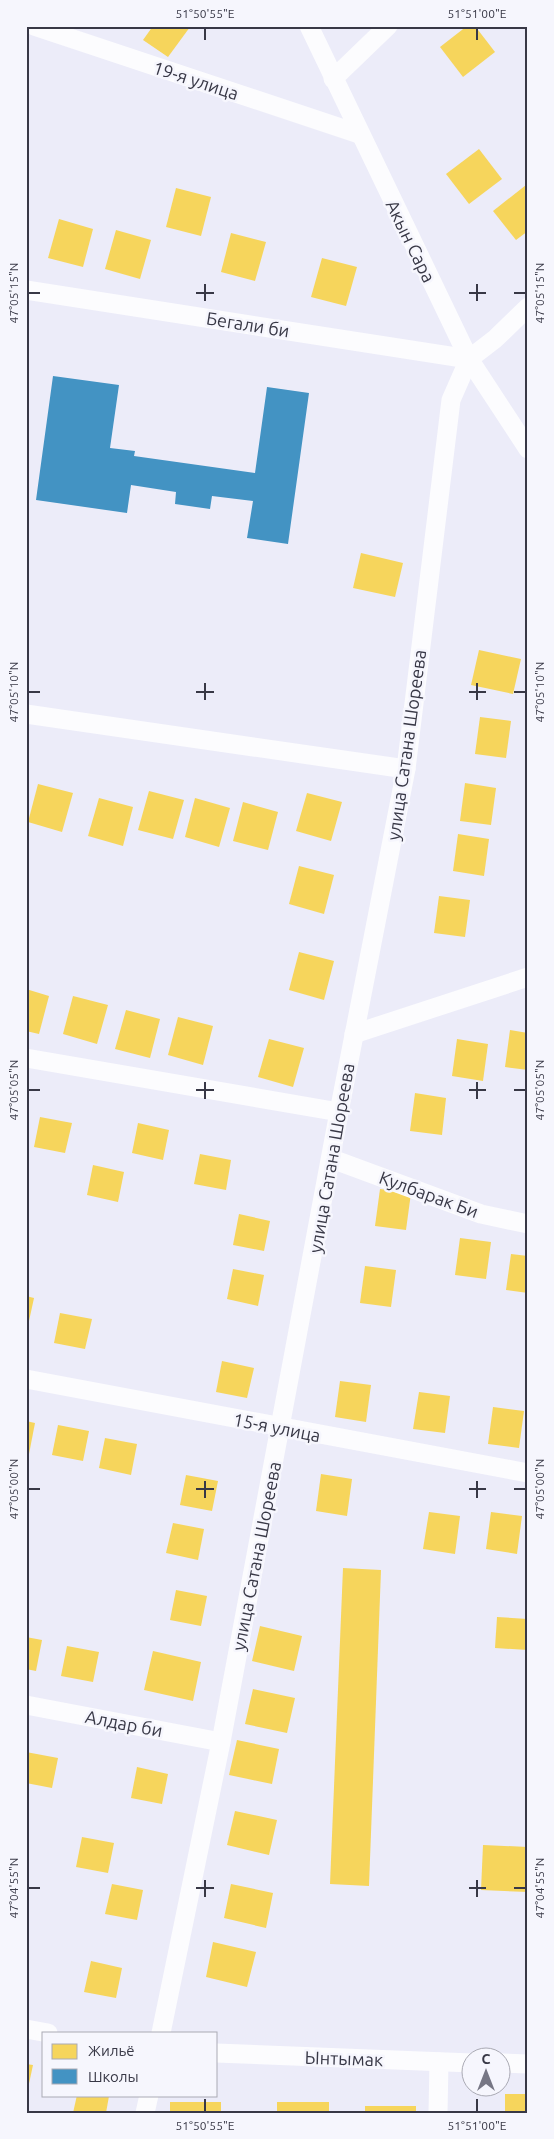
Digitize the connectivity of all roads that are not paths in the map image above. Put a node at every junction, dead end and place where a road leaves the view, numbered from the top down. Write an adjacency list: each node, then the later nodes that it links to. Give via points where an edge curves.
1 (34, 26): 5 (street, 19-я улица)
2 (309, 26): 4 (street, Акын Сара)
3 (388, 26): 4 (street)
4 (333, 79): 5 (street, Акын Сара)
5 (359, 134): 8 (street, Акын Сара)
6 (26, 290): 8 (street, Бегали би)
7 (528, 307): 8 (street, улица Сатана Шореева)
8 (469, 359): 9 (street, Акын Сара); 11 (street, улица Сатана Шореева, via 451,400 446,429)
9 (528, 449)
10 (26, 714): 11 (street)
11 (406, 769): 13 (street, улица Сатана Шореева)
12 (528, 977): 13 (street)
13 (354, 1034): 15 (street, улица Сатана Шореева)
14 (26, 1058): 15 (street)
15 (339, 1112): 16 (street, улица Сатана Шореева)
16 (332, 1159): 17 (street, Кулбарак Би, via 480,1214); 19 (street, улица Сатана Шореева)
17 (528, 1224)
18 (26, 1379): 19 (street, 15-я улица)
19 (280, 1428): 20 (street, 15-я улица); 22 (street, улица Сатана Шореева)
20 (528, 1473)
21 (26, 1705): 22 (street, Алдар би)
22 (221, 1742): 25 (street, улица Сатана Шореева)
23 (26, 2029): 24 (street)
24 (42, 2032)
25 (161, 2032)
26 (218, 2053): 27 (street, Ынтымак)
27 (439, 2062): 28 (street, Ынтымак); 33 (street)
28 (462, 2062)
29 (512, 2063): 30 (street)
30 (528, 2064)
31 (149, 2096): 32 (street)
32 (145, 2113)
33 (438, 2113)

